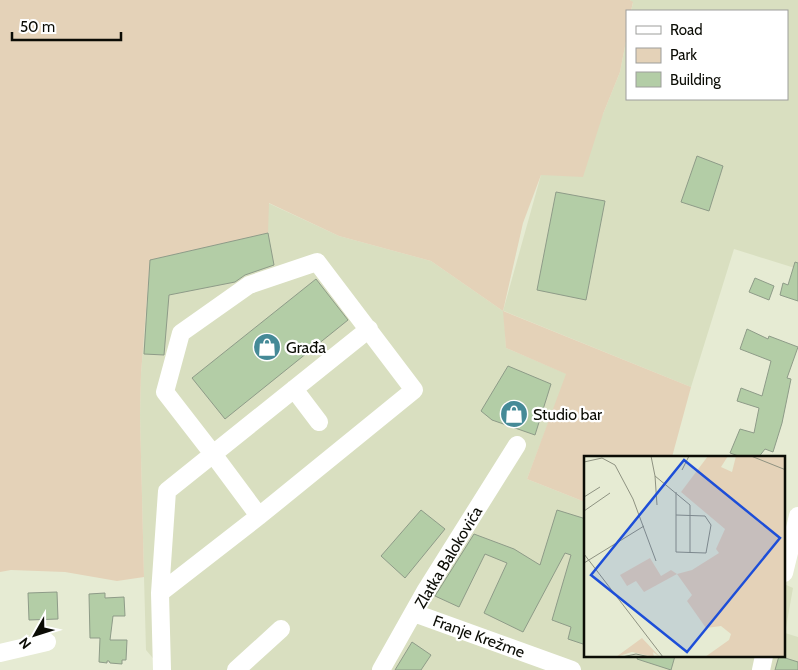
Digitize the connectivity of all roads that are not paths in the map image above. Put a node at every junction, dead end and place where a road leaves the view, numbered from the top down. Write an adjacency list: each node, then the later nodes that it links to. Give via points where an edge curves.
1 (369, 329): 2 (street); 5 (street, via 317,262 249,285 181,333 164,392); 6 (street, via 414,390)
2 (294, 389): 3 (street); 5 (street)
3 (319, 422)
4 (517, 444): 10 (street, Zlatka Balokovića)
5 (214, 454): 6 (street); 9 (street, via 168,491)
6 (260, 516): 9 (street)
7 (798, 516): 8 (street)
8 (786, 565)
9 (160, 593): 14 (street)
10 (414, 613): 16 (street, Zlatka Balokovića); 17 (street, Franje Krežme)
11 (281, 629): 15 (street)
12 (46, 642): 13 (street)
13 (0, 653)
14 (162, 670)
15 (236, 670)
16 (382, 670)
17 (572, 670)

